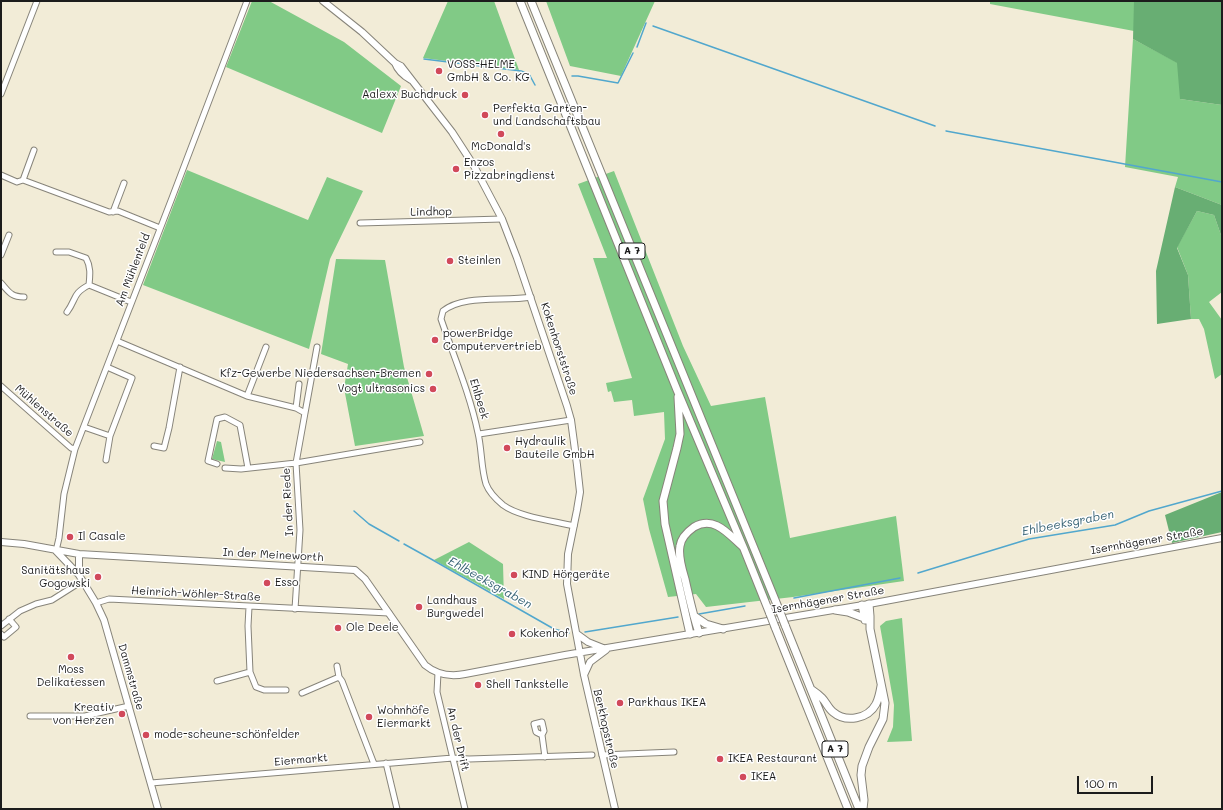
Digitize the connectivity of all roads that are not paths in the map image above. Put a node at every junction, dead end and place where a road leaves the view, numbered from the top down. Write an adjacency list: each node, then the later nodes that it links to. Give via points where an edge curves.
1 (37, 1): 6 (street)
2 (247, 1): 14 (street, Am Mühlenfeld)
3 (322, 1): 12 (main road, Kokenhorststraße, via 362,32 395,63 404,76 411,80 445,123 474,166)
4 (520, 1): 31 (highway, A 7)
5 (531, 1): 82 (highway, A 7, bridge)
6 (1, 94)
7 (34, 150): 9 (street)
8 (1, 175): 9 (street, via 17,182)
9 (23, 180): 11 (street)
10 (124, 183): 11 (street)
11 (113, 212): 14 (street, via 118,211)
12 (502, 220): 13 (street, Lindhop); 21 (main road, Kokenhorststraße)
13 (360, 223)
14 (160, 228): 22 (street, Am Mühlenfeld)
15 (9, 235): 17 (street)
16 (56, 252): 19 (street, via 69,252 86,258 89,264)
17 (1, 255)
18 (1, 283): 20 (street, via 12,295)
19 (89, 285): 22 (street); 23 (street, via 76,293)
20 (24, 297)
21 (531, 297): 35 (main road, Kokenhorststraße); 37 (street, Ehlbeek, via 477,300 454,305 443,311 441,319)
22 (131, 302): 24 (street, Am Mühlenfeld)
23 (67, 312)
24 (117, 341): 27 (street, Am Mühlenfeld); 28 (street)
25 (266, 346): 32 (street)
26 (317, 347): 34 (street, In der Riede)
27 (107, 367): 36 (street, Am Mühlenfeld); 38 (street, via 132,378)
28 (180, 367): 32 (street); 40 (street, via 164,448)
29 (300, 384): 33 (street)
30 (1, 386): 41 (street, Mühlenstraße)
31 (677, 390): 50 (highway, A 7); 71 (highway, via 679,441 663,508)
32 (247, 396): 33 (street)
33 (296, 408): 34 (street)
34 (305, 413): 43 (street, In der Riede)
35 (571, 420): 37 (street); 47 (main road, Kokenhorststraße, via 580,480)
36 (84, 427): 38 (street); 41 (street, Am Mühlenfeld)
37 (479, 434): 47 (street, Ehlbeek, via 486,485 495,498 516,512)
38 (110, 436): 42 (street)
39 (420, 442): 43 (street)
40 (154, 446)
41 (75, 449): 51 (street, Am Mühlenfeld, via 64,494)
42 (106, 460)
43 (296, 463): 46 (street); 53 (street, In der Riede, via 300,530)
44 (217, 464): 46 (street, via 208,461 217,418 225,417 240,425)
45 (225, 468): 46 (street)
46 (248, 468)
47 (574, 526): 70 (main road, Kokenhorststraße, via 568,554 567,576)
48 (1222, 538): 57 (main road, Isernhägener Straße)
49 (1, 542): 51 (main road, In der Meineworth)
50 (744, 549): 62 (highway, via 720,526 713,524 699,524 685,535 679,553); 99 (highway, A 7, bridge)
51 (56, 551): 52 (main road, In der Meineworth); 54 (main road)
52 (79, 554): 53 (main road, In der Meineworth); 54 (main road, Dammstraße)
53 (297, 566): 59 (street); 61 (main road, In der Meineworth, via 355,570 365,579)
54 (79, 575): 55 (main road, Dammstraße)
55 (82, 581): 56 (main road, Dammstraße); 64 (street, via 52,600 20,611)
56 (96, 603): 58 (street, Heinrich-Wöhler-Straße, via 109,599); 84 (main road, Dammstraße, via 104,620)
57 (865, 604): 60 (main road, Isernhägener Straße); 63 (highway); 67 (highway, via 870,616)
58 (249, 607): 59 (street, Heinrich-Wöhler-Straße); 75 (street)
59 (295, 609): 61 (street, Heinrich-Wöhler-Straße)
60 (835, 610): 63 (highway); 66 (main road, Isernhägener Straße)
61 (389, 613): 76 (main road, In der Meineworth, via 425,665)
62 (694, 615): 66 (highway, via 706,624); 68 (highway)
63 (864, 618): 67 (highway)
64 (9, 619): 65 (street); 69 (street, via 16,627 4,637)
65 (1, 626)
66 (723, 629): 68 (main road, Isernhägener Straße)
67 (870, 629): 80 (highway)
68 (699, 633): 71 (main road, Isernhägener Straße)
69 (1, 634)
70 (577, 634): 72 (main road, via 588,642); 73 (main road, Kokenhorststraße)
71 (690, 634): 72 (main road, Isernhägener Straße)
72 (606, 649): 73 (main road, Isernhägener Straße); 77 (main road, via 590,662)
73 (580, 653): 76 (main road, Isernhägener Straße, via 458,676); 77 (main road, Berkhopstraße)
74 (337, 666): 78 (street)
75 (250, 672): 79 (street); 81 (street, via 256,687 264,690)
76 (438, 673): 91 (street, An der Drift, via 437,692)
77 (584, 675): 89 (main road, Berkhopstraße)
78 (339, 677): 83 (street); 93 (street)
79 (217, 681)
80 (881, 685): 82 (highway, via 873,708 866,714 852,718 834,713); 101 (highway, via 885,703 883,719 862,766)
81 (286, 690)
82 (812, 690): 100 (highway, A 7)
83 (302, 693)
84 (129, 706): 85 (street, via 85,716); 94 (main road, Dammstraße)
85 (30, 716)
86 (542, 735): 90 (street)
87 (674, 752): 89 (street)
88 (592, 755): 90 (street, Eiermarkt)
89 (602, 755): 98 (main road, Berkhopstraße)
90 (545, 757): 91 (street, Eiermarkt)
91 (453, 758): 92 (street, Eiermarkt); 97 (street, An der Drift)
92 (386, 763): 93 (street, Eiermarkt); 96 (street)
93 (374, 764): 94 (street, Eiermarkt)
94 (151, 782): 95 (main road, Dammstraße)
95 (158, 809)
96 (397, 809)
97 (465, 809)
98 (615, 809)
99 (848, 809)
100 (859, 809)
101 (863, 809)

